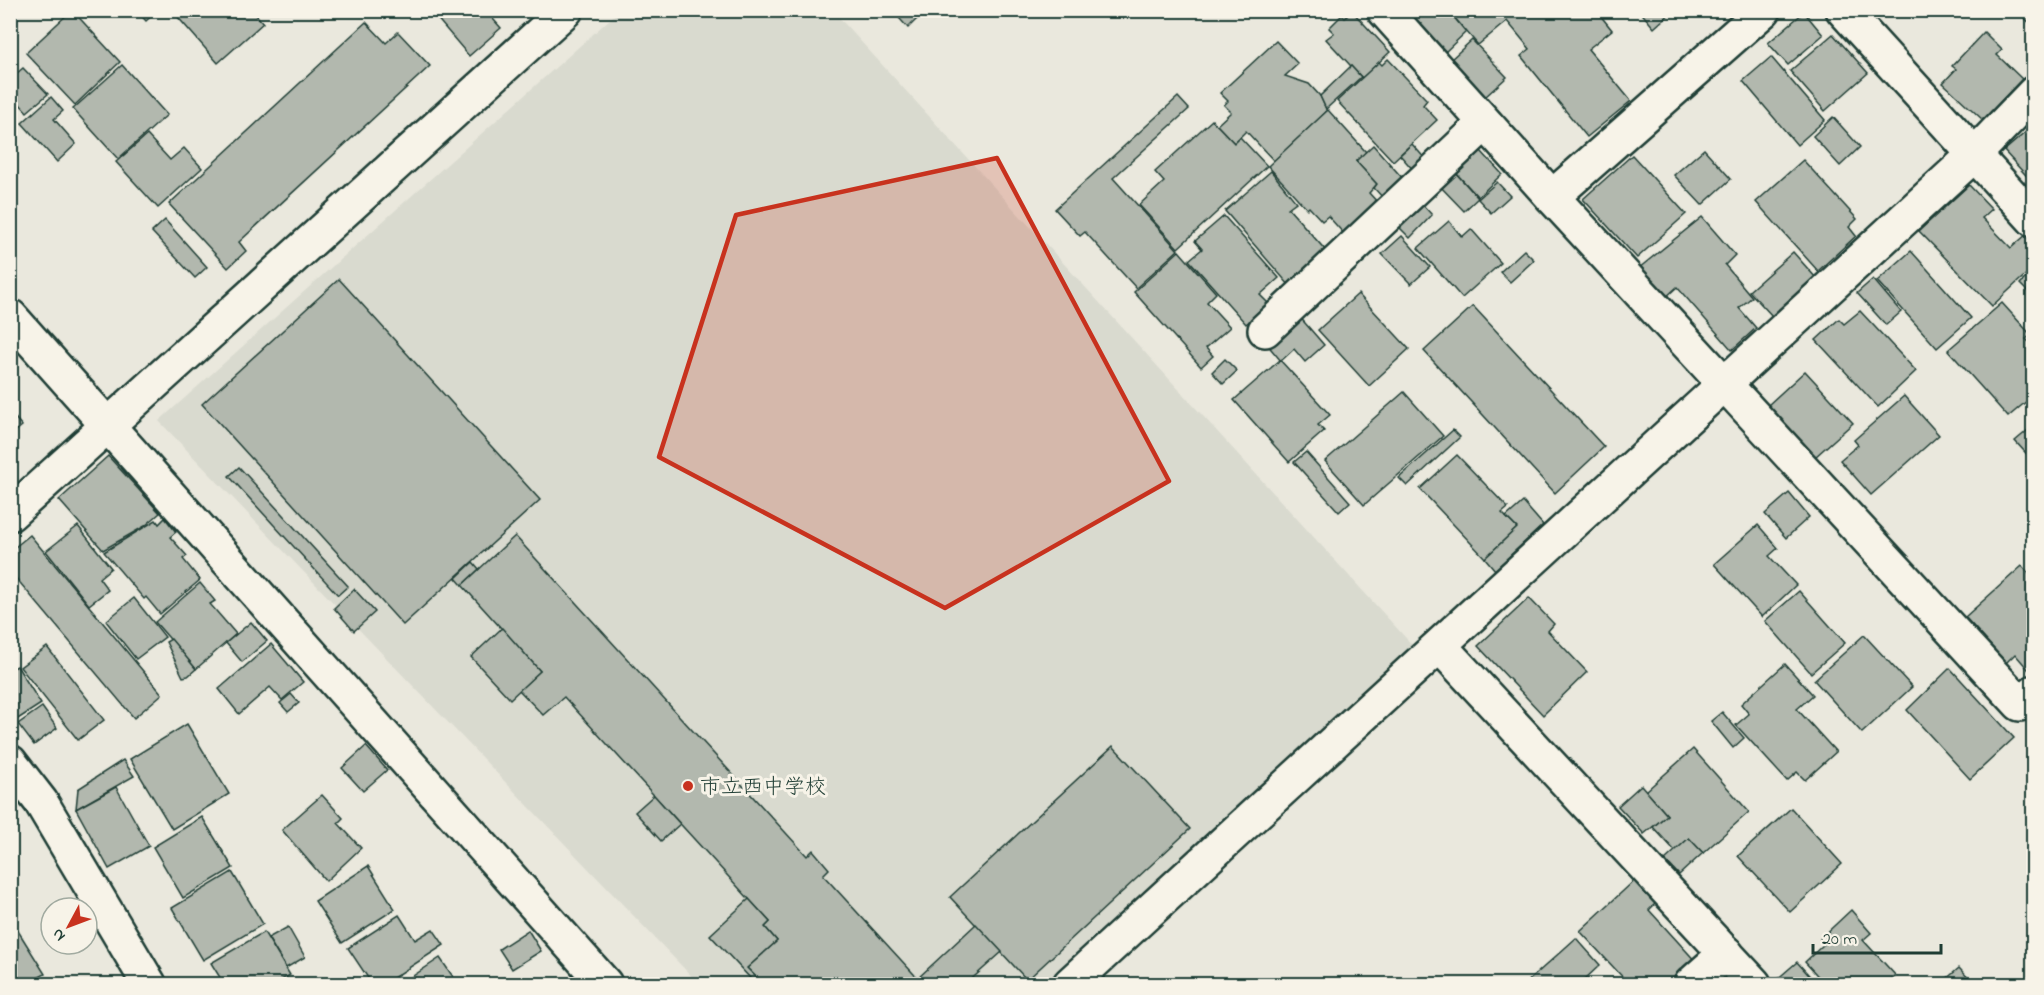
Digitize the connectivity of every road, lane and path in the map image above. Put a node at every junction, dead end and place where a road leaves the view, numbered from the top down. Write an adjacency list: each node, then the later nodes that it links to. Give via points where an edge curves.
1 (566, 10): 13 (street)
2 (1384, 10): 6 (street)
3 (1764, 10): 8 (street)
4 (1843, 10): 7 (street)
5 (2034, 93): 7 (street)
6 (1485, 123): 8 (street); 11 (street)
7 (1975, 154): 9 (street); 12 (street)
8 (1551, 197): 12 (street)
9 (2034, 220)
10 (10, 316): 13 (street)
11 (1265, 330)
12 (1723, 383): 15 (street); 16 (street, via 2020,704)
13 (109, 426): 14 (street); 20 (street)
14 (10, 514)
15 (1440, 646): 18 (street); 21 (street)
16 (2034, 692)
17 (10, 762): 19 (street, via 41,802)
18 (1726, 953): 22 (street); 23 (street)
19 (147, 984)
20 (605, 984)
21 (1070, 984)
22 (1692, 984)
23 (1754, 984)

